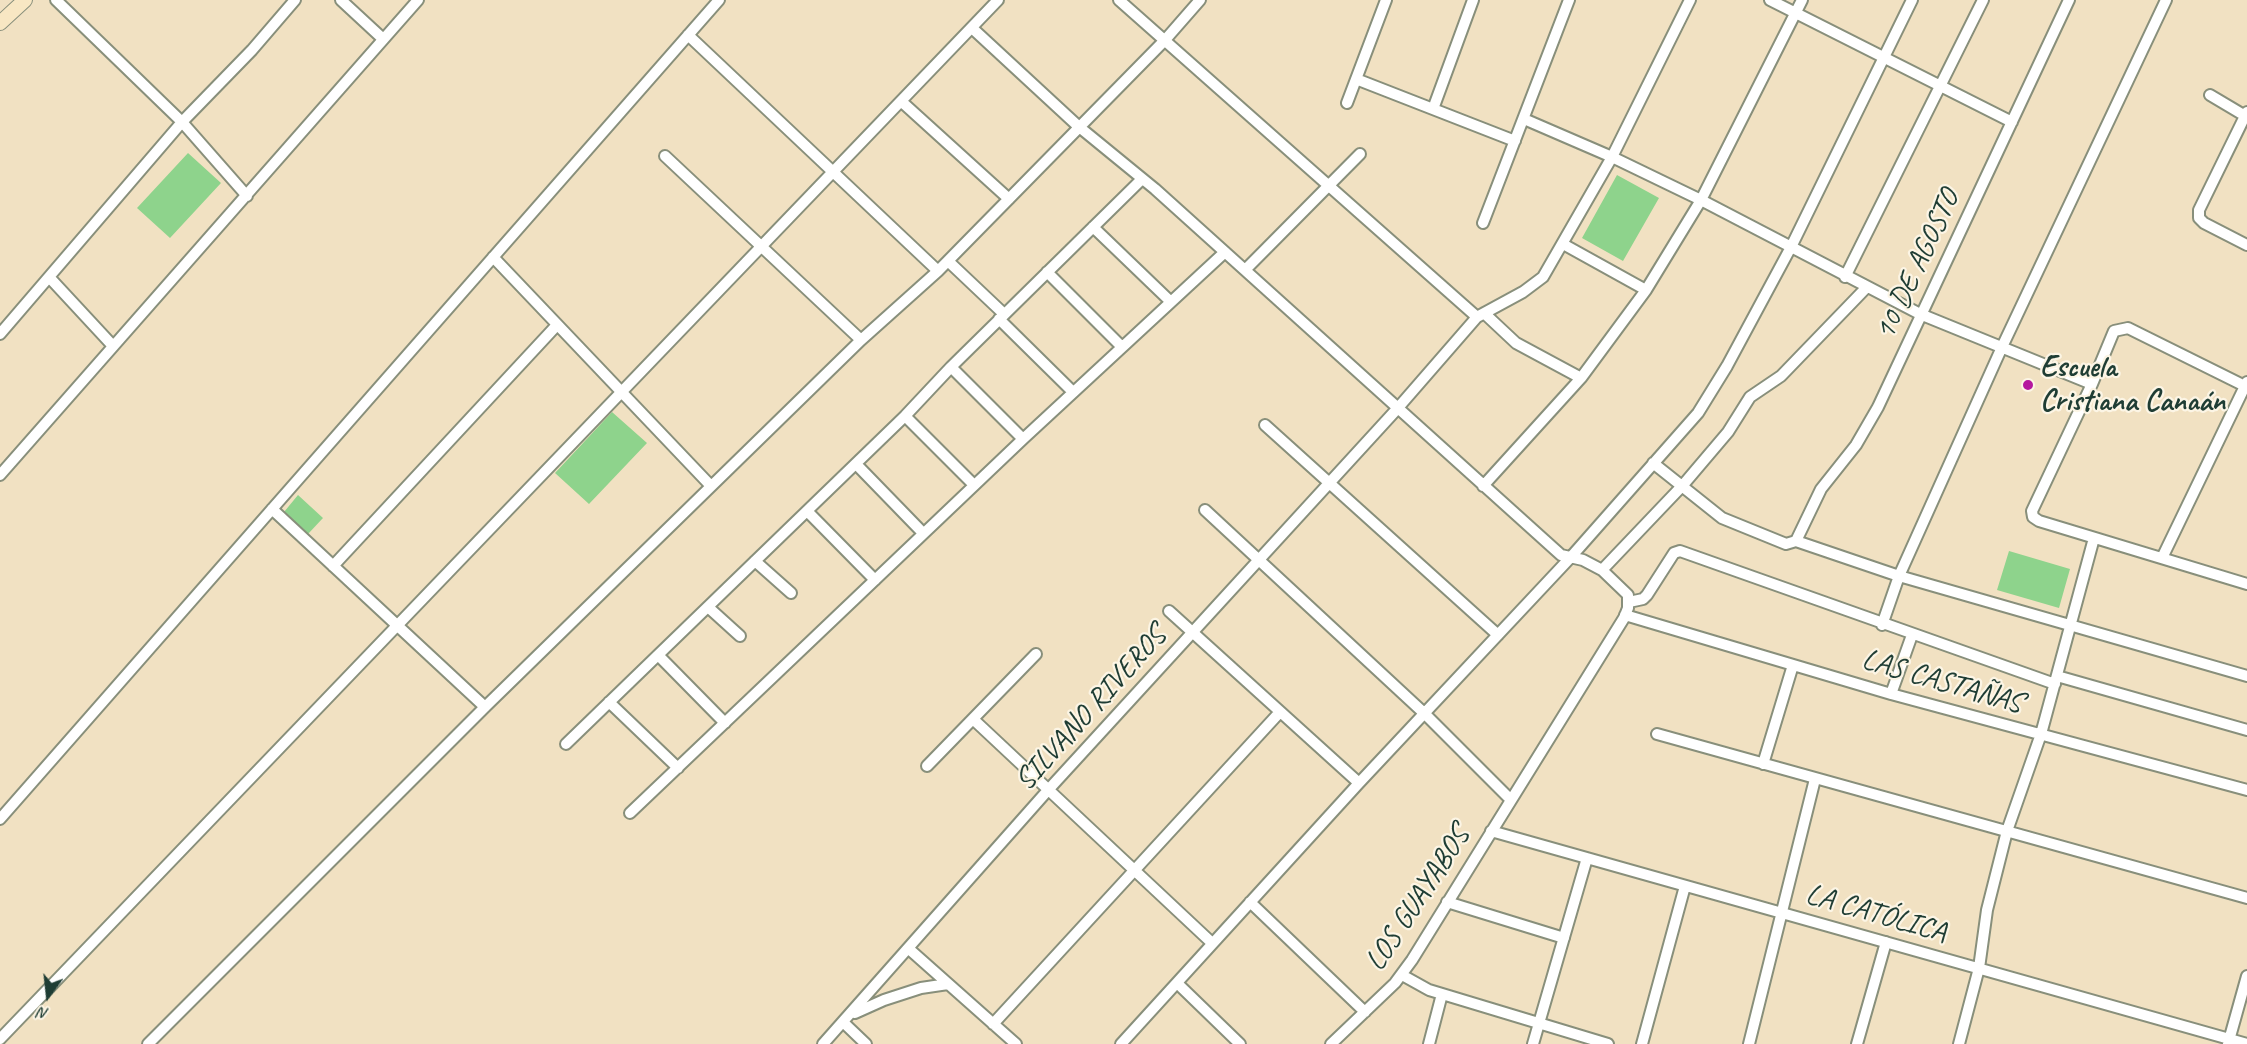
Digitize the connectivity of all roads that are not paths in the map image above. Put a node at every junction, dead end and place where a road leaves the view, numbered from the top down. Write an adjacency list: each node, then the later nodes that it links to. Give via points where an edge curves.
1 (25, 0): 21 (main road)
2 (56, 0): 35 (street)
3 (295, 0): 35 (street)
4 (341, 0): 24 (street)
5 (418, 0): 24 (street)
6 (719, 0): 23 (street)
7 (998, 0): 22 (street)
8 (1119, 0): 25 (street)
9 (1200, 0): 25 (street)
10 (1386, 0): 27 (street)
11 (1473, 0): 32 (street)
12 (1569, 0): 34 (street)
13 (1690, 0): 41 (street)
14 (1770, 0): 20 (street)
15 (1802, 0): 20 (street)
16 (1912, 0): 26 (street)
17 (1983, 0): 28 (street)
18 (2069, 0): 36 (street, 10 DE AGOSTO)
19 (2166, 0): 73 (street)
20 (1795, 14): 26 (street); 47 (street)
21 (0, 23)
22 (972, 28): 30 (street); 37 (street)
23 (688, 35): 42 (street); 55 (street)
24 (382, 38): 45 (street)
25 (1165, 40): 37 (street); 44 (street)
26 (1885, 58): 28 (street); 53 (street)
27 (1356, 79): 31 (street); 32 (street)
28 (1941, 85): 36 (street); 61 (street)
29 (2210, 95): 33 (street)
30 (902, 102): 42 (street); 46 (street)
31 (1347, 103)
32 (1433, 109): 38 (street)
33 (2246, 115): 51 (street, via 2199,210 2199,218)
34 (1524, 119): 38 (street); 41 (street)
35 (183, 122): 45 (street); 60 (street)
36 (2012, 122): 65 (street, 10 DE AGOSTO)
37 (1078, 126): 43 (street); 46 (street)
38 (1515, 141): 48 (street)
39 (1360, 154): 44 (street)
40 (665, 156): 52 (street)
41 (1612, 157): 47 (street); 50 (street)
42 (832, 172): 52 (street); 58 (street)
43 (1142, 179): 49 (street); 54 (street)
44 (1328, 185): 57 (street); 66 (street)
45 (247, 196): 71 (street)
46 (1009, 199): 56 (street)
47 (1701, 200): 53 (street); 63 (street)
48 (1483, 223)
49 (1093, 227): 59 (street); 64 (street)
50 (1563, 244): 63 (street); 66 (street, via 1543,277)
51 (2247, 245)
52 (760, 246): 70 (street); 78 (street)
53 (1791, 247): 61 (street); 84 (street, via 1709,396)
54 (1225, 252): 57 (street); 64 (street)
55 (493, 257): 68 (street); 92 (street)
56 (948, 261): 58 (street); 67 (street)
57 (1245, 270): 80 (street)
58 (938, 271): 70 (street)
59 (1047, 272): 67 (street); 72 (street)
60 (49, 277): 69 (street); 71 (street)
61 (1845, 277): 62 (street)
62 (1866, 288): 65 (street); 89 (street, via 1781,376 1750,397 1728,432)
63 (1646, 290): 75 (street)
64 (1171, 302): 72 (street)
65 (1920, 314): 73 (street); 97 (street, 10 DE AGOSTO, via 1868,426 1821,489)
66 (1480, 315): 75 (street, via 1516,343); 80 (street, SILVANO RIVEROS)
67 (1001, 317): 74 (street); 79 (street)
68 (557, 325): 78 (street); 102 (street)
69 (0, 334)
70 (861, 340): 90 (street)
71 (113, 346): 86 (street)
72 (1122, 347): 79 (street)
73 (2002, 347): 76 (street); 104 (street)
74 (951, 367): 81 (street); 83 (street)
75 (1581, 378): 91 (street)
76 (2092, 384): 77 (street, via 2114,331 2128,328); 96 (street, via 2032,511 2039,521)
77 (2246, 385): 99 (street)
78 (621, 392): 90 (street); 112 (street)
79 (1073, 392): 83 (street)
80 (1397, 409): 87 (street, SILVANO RIVEROS); 91 (street)
81 (905, 416): 85 (street); 88 (street)
82 (1265, 425): 87 (street)
83 (1023, 439): 88 (street)
84 (1653, 463): 89 (street); 98 (street)
85 (856, 464): 94 (street); 95 (street)
86 (0, 476)
87 (1329, 482): 100 (street, SILVANO RIVEROS); 116 (street)
88 (974, 485): 95 (street)
89 (1683, 485): 97 (street, via 1722,518 1786,544); 103 (street)
90 (711, 486): 126 (street)
91 (1483, 486): 98 (street, via 1561,555)
92 (272, 510): 102 (street); 144 (street)
93 (1204, 510): 100 (street)
94 (807, 511): 101 (street); 105 (street)
95 (923, 533): 105 (street)
96 (2094, 538): 99 (street); 114 (street)
97 (1796, 542): 104 (street)
98 (1570, 558): 103 (street); 116 (street)
99 (2162, 558): 106 (street)
100 (1258, 560): 115 (street, SILVANO RIVEROS); 128 (street)
101 (755, 561): 107 (street); 109 (street)
102 (333, 566): 112 (street)
103 (1602, 570): 108 (street, via 1628,595)
104 (1899, 576): 113 (street); 114 (street)
105 (875, 580): 130 (street)
106 (2247, 584)
107 (791, 593)
108 (1629, 602): 111 (street, LOS GUAYABOS); 113 (street, via 1647,595 1674,553 1680,551)
109 (708, 607): 118 (street); 120 (street)
110 (1168, 611): 115 (street)
111 (1625, 615): 121 (street, LAS CASTAÑAS); 142 (street, LOS GUAYABOS)
112 (398, 625): 126 (street); 168 (street)
113 (1882, 625): 117 (street)
114 (2071, 626): 122 (street); 123 (street)
115 (1192, 634): 127 (street); 140 (street, SILVANO RIVEROS)
116 (1498, 635): 128 (street)
117 (1912, 635): 123 (street); 124 (street)
118 (740, 636)
119 (1036, 654): 129 (street)
120 (658, 655): 125 (street); 130 (street)
121 (1793, 665): 124 (street, LAS CASTAÑAS); 135 (street)
122 (2247, 676)
123 (2056, 680): 131 (street); 133 (street)
124 (1892, 694): 133 (street, LAS CASTAÑAS)
125 (609, 702): 134 (street); 137 (street)
126 (485, 707): 170 (street)
127 (1280, 712): 139 (street); 148 (street)
128 (1425, 714): 139 (street); 142 (street)
129 (975, 720): 136 (street); 140 (street)
130 (725, 723): 137 (street)
131 (2247, 730)
132 (1657, 734): 135 (street)
133 (2041, 734): 141 (street, LAS CASTAÑAS); 146 (street)
134 (566, 744)
135 (1763, 764): 138 (street)
136 (927, 766)
137 (678, 768): 143 (street)
138 (1815, 778): 146 (street); 153 (street)
139 (1359, 783): 151 (street)
140 (1049, 789): 148 (street); 157 (street, SILVANO RIVEROS)
141 (2247, 790)
142 (1510, 799): 145 (street, LOS GUAYABOS)
143 (630, 813)
144 (0, 819)
145 (1491, 831): 147 (street, LA CATÓLICA); 152 (street, LOS GUAYABOS)
146 (2007, 831): 150 (street); 158 (street)
147 (1587, 858): 149 (street, LA CATÓLICA); 154 (street)
148 (1135, 869): 156 (street); 167 (street)
149 (1685, 886): 153 (street, LA CATÓLICA); 180 (street)
150 (2247, 898)
151 (1250, 902): 156 (street); 164 (street)
152 (1447, 902): 154 (street); 159 (street, LOS GUAYABOS)
153 (1782, 913): 155 (street, LA CATÓLICA); 181 (street)
154 (1564, 938): 166 (street)
155 (1886, 942): 158 (street, LA CATÓLICA); 182 (street)
156 (1212, 943): 161 (street)
157 (909, 949): 162 (street); 165 (street, SILVANO RIVEROS)
158 (1979, 968): 169 (street, LA CATÓLICA); 183 (street)
159 (1402, 975): 163 (street, via 1415,985); 164 (street, LOS GUAYABOS)
160 (2247, 976): 169 (street)
161 (1177, 983): 174 (street); 175 (street)
162 (948, 984): 165 (street, via 884,1000); 167 (street)
163 (1442, 994): 166 (street); 177 (street)
164 (1365, 1012): 176 (street, LOS GUAYABOS)
165 (847, 1019): 171 (street, SILVANO RIVEROS); 172 (street)
166 (1539, 1023): 178 (street); 179 (street)
167 (993, 1024): 173 (street)
168 (0, 1039)
169 (2229, 1041): 184 (street, LA CATÓLICA)
170 (148, 1044)
171 (823, 1044)
172 (866, 1044)
173 (1016, 1044)
174 (1121, 1044)
175 (1240, 1044)
176 (1330, 1044)
177 (1428, 1044)
178 (1533, 1044)
179 (1608, 1044)
180 (1642, 1044)
181 (1749, 1044)
182 (1857, 1044)
183 (1959, 1044)
184 (2247, 1044)

